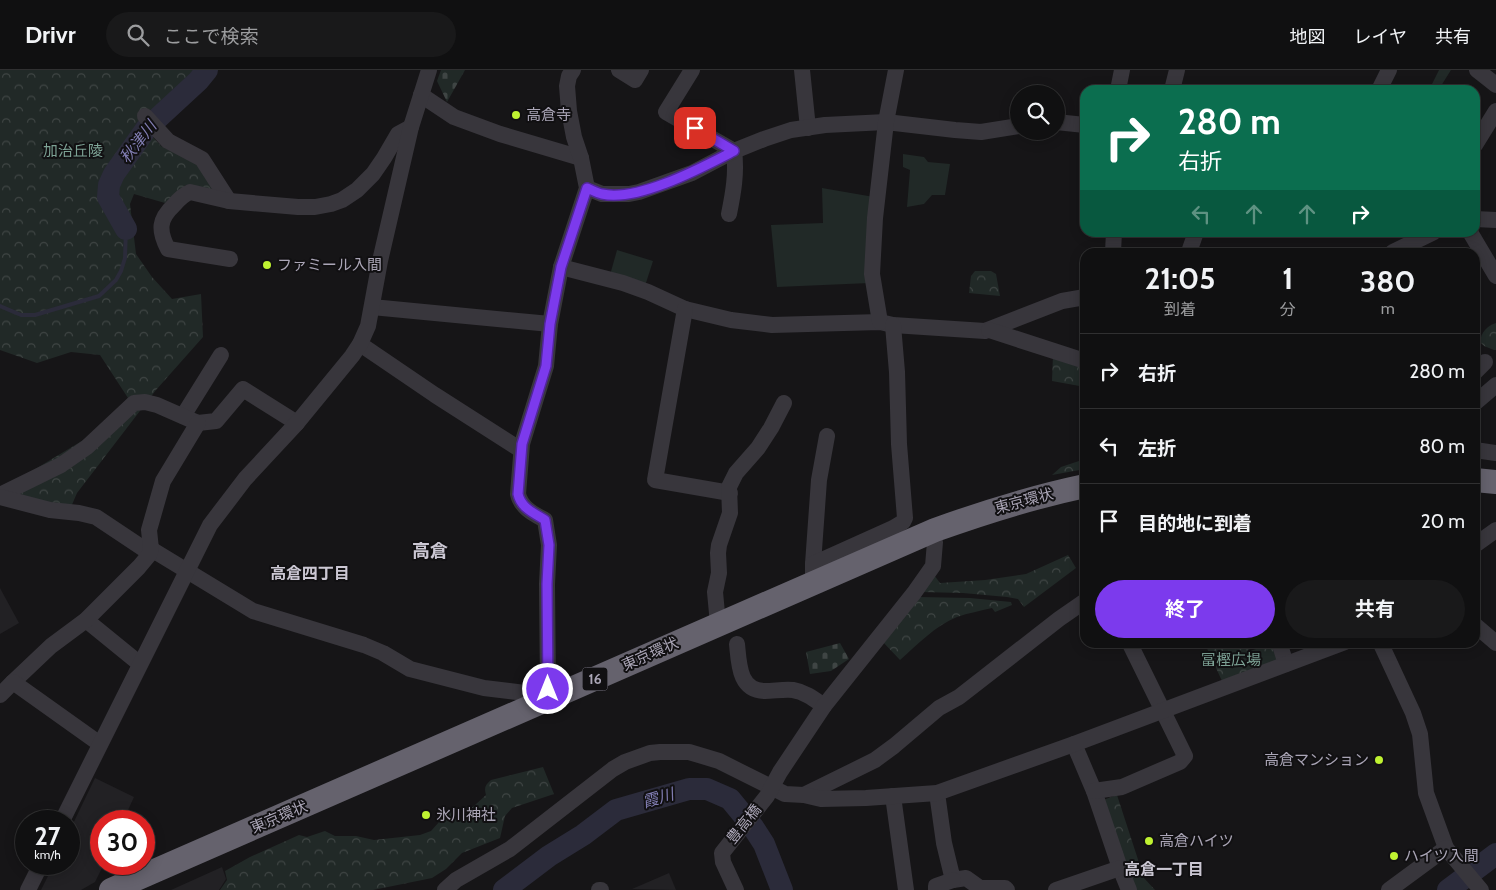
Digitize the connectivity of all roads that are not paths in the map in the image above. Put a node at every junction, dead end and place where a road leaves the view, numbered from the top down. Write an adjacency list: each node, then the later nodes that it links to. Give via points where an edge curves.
1 (429, 70): 16 (street)
2 (573, 70): 27 (street, via 566,86 574,137)
3 (618, 70): 4 (street, via 635,80)
4 (641, 70)
5 (692, 70): 26 (street, via 666,112)
6 (802, 70): 24 (street)
7 (896, 70): 19 (street)
8 (1122, 70): 12 (street)
9 (1177, 70): 13 (street)
10 (1389, 70): 14 (street)
11 (1477, 70): 15 (street)
12 (1119, 85)
13 (1173, 85)
14 (1382, 85)
15 (1496, 85)
16 (422, 95): 22 (street); 27 (street, via 454,117)
17 (1496, 111): 25 (street)
18 (145, 116): 29 (street, via 168,140 202,159)
19 (886, 122): 23 (street, via 981,132); 24 (street); 41 (street, via 872,274)
20 (1065, 123): 21 (street)
21 (1080, 124)
22 (411, 127): 29 (street, via 398,134 373,174 342,200 315,207); 38 (street)
23 (1010, 127)
24 (808, 128): 26 (street, via 791,130)
25 (1480, 137)
26 (734, 151): 28 (street, via 692,173 639,192 602,194); 30 (street, via 736,161)
27 (581, 158): 28 (street)
28 (587, 188): 35 (street)
29 (229, 201): 34 (street, via 190,192 184,194 164,214 161,237 168,249)
30 (729, 214)
31 (1480, 219): 32 (street)
32 (1496, 220)
33 (1473, 237): 36 (street)
34 (230, 259)
35 (561, 267): 39 (street, via 624,283); 40 (street)
36 (1494, 270)
37 (1080, 298): 42 (street, via 1062,301)
38 (372, 307): 40 (street); 43 (street)
39 (685, 309): 41 (street, via 772,325); 61 (street, via 655,480)
40 (550, 324): 53 (street, via 546,366)
41 (886, 324): 42 (street); 69 (street, via 897,372 905,518)
42 (989, 330): 45 (street)
43 (360, 344): 51 (street); 53 (street)
44 (221, 355): 49 (street)
45 (1080, 359)
46 (1496, 385): 47 (street)
47 (1480, 399)
48 (784, 403): 61 (street, via 758,448 736,473 729,487)
49 (183, 416): 50 (street); 62 (street, via 157,405 134,403 94,442 61,465)
50 (198, 423): 51 (street, via 216,421 242,389); 67 (street, via 163,481 149,530)
51 (297, 423): 68 (street, via 210,525)
52 (827, 436): 69 (street, via 819,480)
53 (521, 450): 83 (street, via 520,502 545,520 549,545)
54 (1480, 450): 55 (street)
55 (1496, 452)
56 (1480, 467): 57 (highway)
57 (1496, 469)
58 (1480, 480): 59 (highway)
59 (1496, 482)
60 (1080, 487): 69 (highway, 東京環状 / 16, via 988,510)
61 (730, 493): 72 (street, via 730,513 718,545 719,574 715,592)
62 (0, 496): 67 (street, via 50,510 96,517 144,549)
63 (1080, 499): 65 (highway, 東京環状 / 16)
64 (1496, 530): 66 (street)
65 (935, 542): 85 (street, 豊高橋, via 933,566); 101 (highway, 東京環状 / 16)
66 (1480, 542)
67 (151, 549): 68 (street); 71 (street, via 139,567)
68 (186, 572): 80 (street); 83 (street, via 253,611 364,645 410,669 484,688)
69 (813, 573): 72 (highway, 東京環状 / 16)
70 (1080, 604): 92 (street, via 959,697 939,708 894,746)
71 (86, 620): 80 (street); 82 (street, via 51,646)
72 (718, 624): 83 (highway, 東京環状 / 16)
73 (1480, 629): 74 (street)
74 (1496, 643)
75 (737, 644): 85 (street, via 744,682 750,687 756,691 792,690 806,694)
76 (1132, 648): 86 (street)
77 (1281, 648): 81 (street)
78 (1329, 648): 81 (street)
79 (1383, 648): 95 (street, via 1413,712 1420,734 1426,793)
80 (140, 664): 87 (street)
81 (1286, 664): 86 (street)
82 (13, 682): 84 (street); 87 (street)
83 (549, 694): 100 (highway, 東京環状 / 16)
84 (0, 695)
85 (824, 706): 89 (street, 豊高橋)
86 (1162, 710): 88 (street); 90 (street, via 1185,756 1180,762 1122,787)
87 (100, 744): 94 (street)
88 (1074, 744): 90 (street); 91 (street)
89 (769, 792): 92 (street); 102 (street, via 720,761 694,753 660,752 640,756 613,769 510,849 456,880); 103 (street, 豊高橋, via 722,853)
90 (1094, 792): 96 (street)
91 (936, 793): 93 (street); 98 (street)
92 (804, 795): 93 (street, via 821,799)
93 (893, 796): 104 (street)
94 (67, 810)
95 (1449, 851): 109 (street); 110 (street)
96 (1120, 868): 107 (street); 108 (street)
97 (36, 875): 99 (street)
98 (953, 880): 105 (street, via 936,886); 106 (street, via 966,878 980,888)
99 (28, 890)
100 (111, 890)
101 (141, 890)
102 (445, 890)
103 (736, 890)
104 (906, 890)
105 (936, 890)
106 (1007, 890)
107 (1056, 890)
108 (1129, 890)
109 (1389, 890)
110 (1481, 890)

